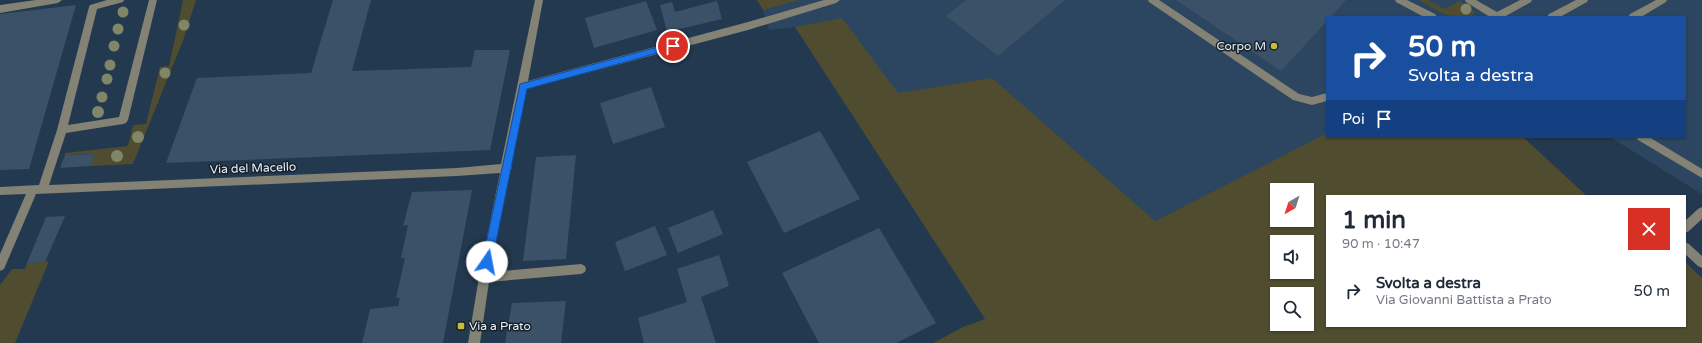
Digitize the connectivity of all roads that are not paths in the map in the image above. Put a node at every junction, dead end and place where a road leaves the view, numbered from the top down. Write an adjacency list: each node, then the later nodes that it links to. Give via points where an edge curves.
1 (58, 0): 13 (street)
2 (120, 0): 12 (street)
3 (153, 0): 21 (street, via 123,120)
4 (539, 0): 19 (street)
5 (836, 0): 19 (street)
6 (1152, 0): 20 (street, via 1296,97 1312,101)
7 (1399, 0): 14 (street)
8 (1470, 0): 15 (street)
9 (1528, 0): 16 (street)
10 (1584, 0): 17 (street)
11 (1664, 0): 18 (street)
12 (93, 3): 21 (street)
13 (0, 9)
14 (1430, 16)
15 (1495, 16)
16 (1499, 16)
17 (1554, 16)
18 (1635, 16)
19 (523, 86): 23 (street)
20 (1326, 97)
21 (62, 130): 25 (street)
22 (1643, 138): 24 (street)
23 (507, 168): 25 (street, Via del Macello, via 449,173); 33 (street)
24 (1702, 174)
25 (38, 190): 26 (street, Via del Macello); 31 (street)
26 (0, 191)
27 (1702, 212): 28 (street)
28 (1686, 227)
29 (1686, 248): 30 (street)
30 (1702, 262)
31 (0, 266)
32 (581, 269): 33 (street)
33 (484, 278): 34 (street)
34 (474, 343)

